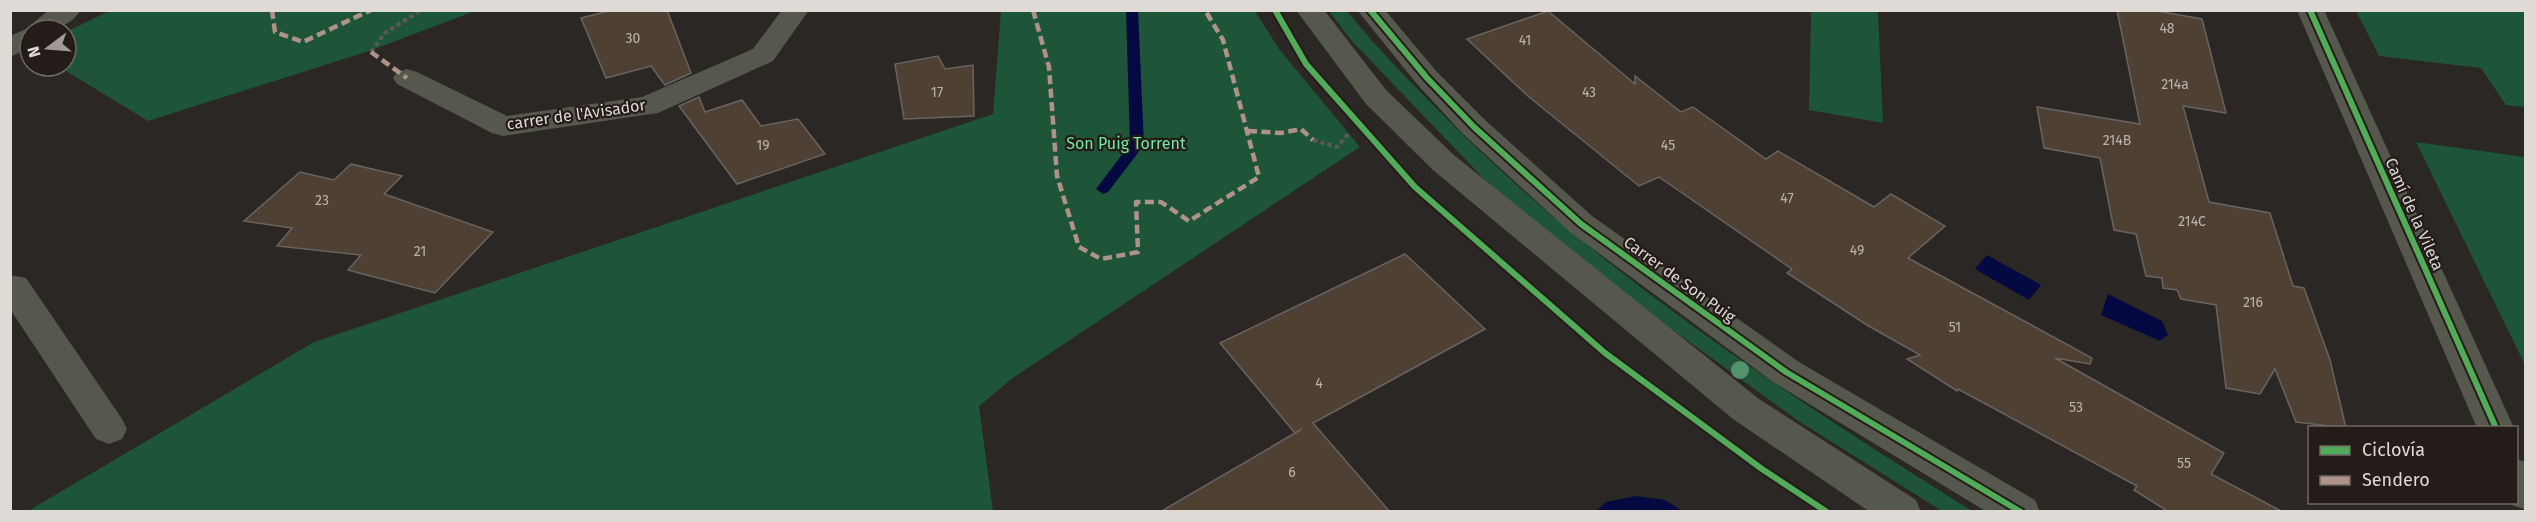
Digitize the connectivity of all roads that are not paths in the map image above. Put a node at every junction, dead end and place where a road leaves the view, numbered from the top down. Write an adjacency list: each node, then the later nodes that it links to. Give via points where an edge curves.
1 (796, 10): 5 (street, carrer de l'Avisador, via 763,55 648,106 502,126)
2 (1309, 10): 11 (street, via 1376,97 1444,163 1746,409)
3 (1370, 10): 12 (street, Carrer de Son Puig, via 1474,127 1581,224 1786,372)
4 (2310, 10): 7 (street, Camí de la Vileta)
5 (407, 78)
6 (10, 287): 8 (street, via 14,287)
7 (2495, 426)
8 (109, 429)
9 (2518, 476): 10 (street)
10 (2526, 494)
11 (1902, 512)
12 (2021, 512)

